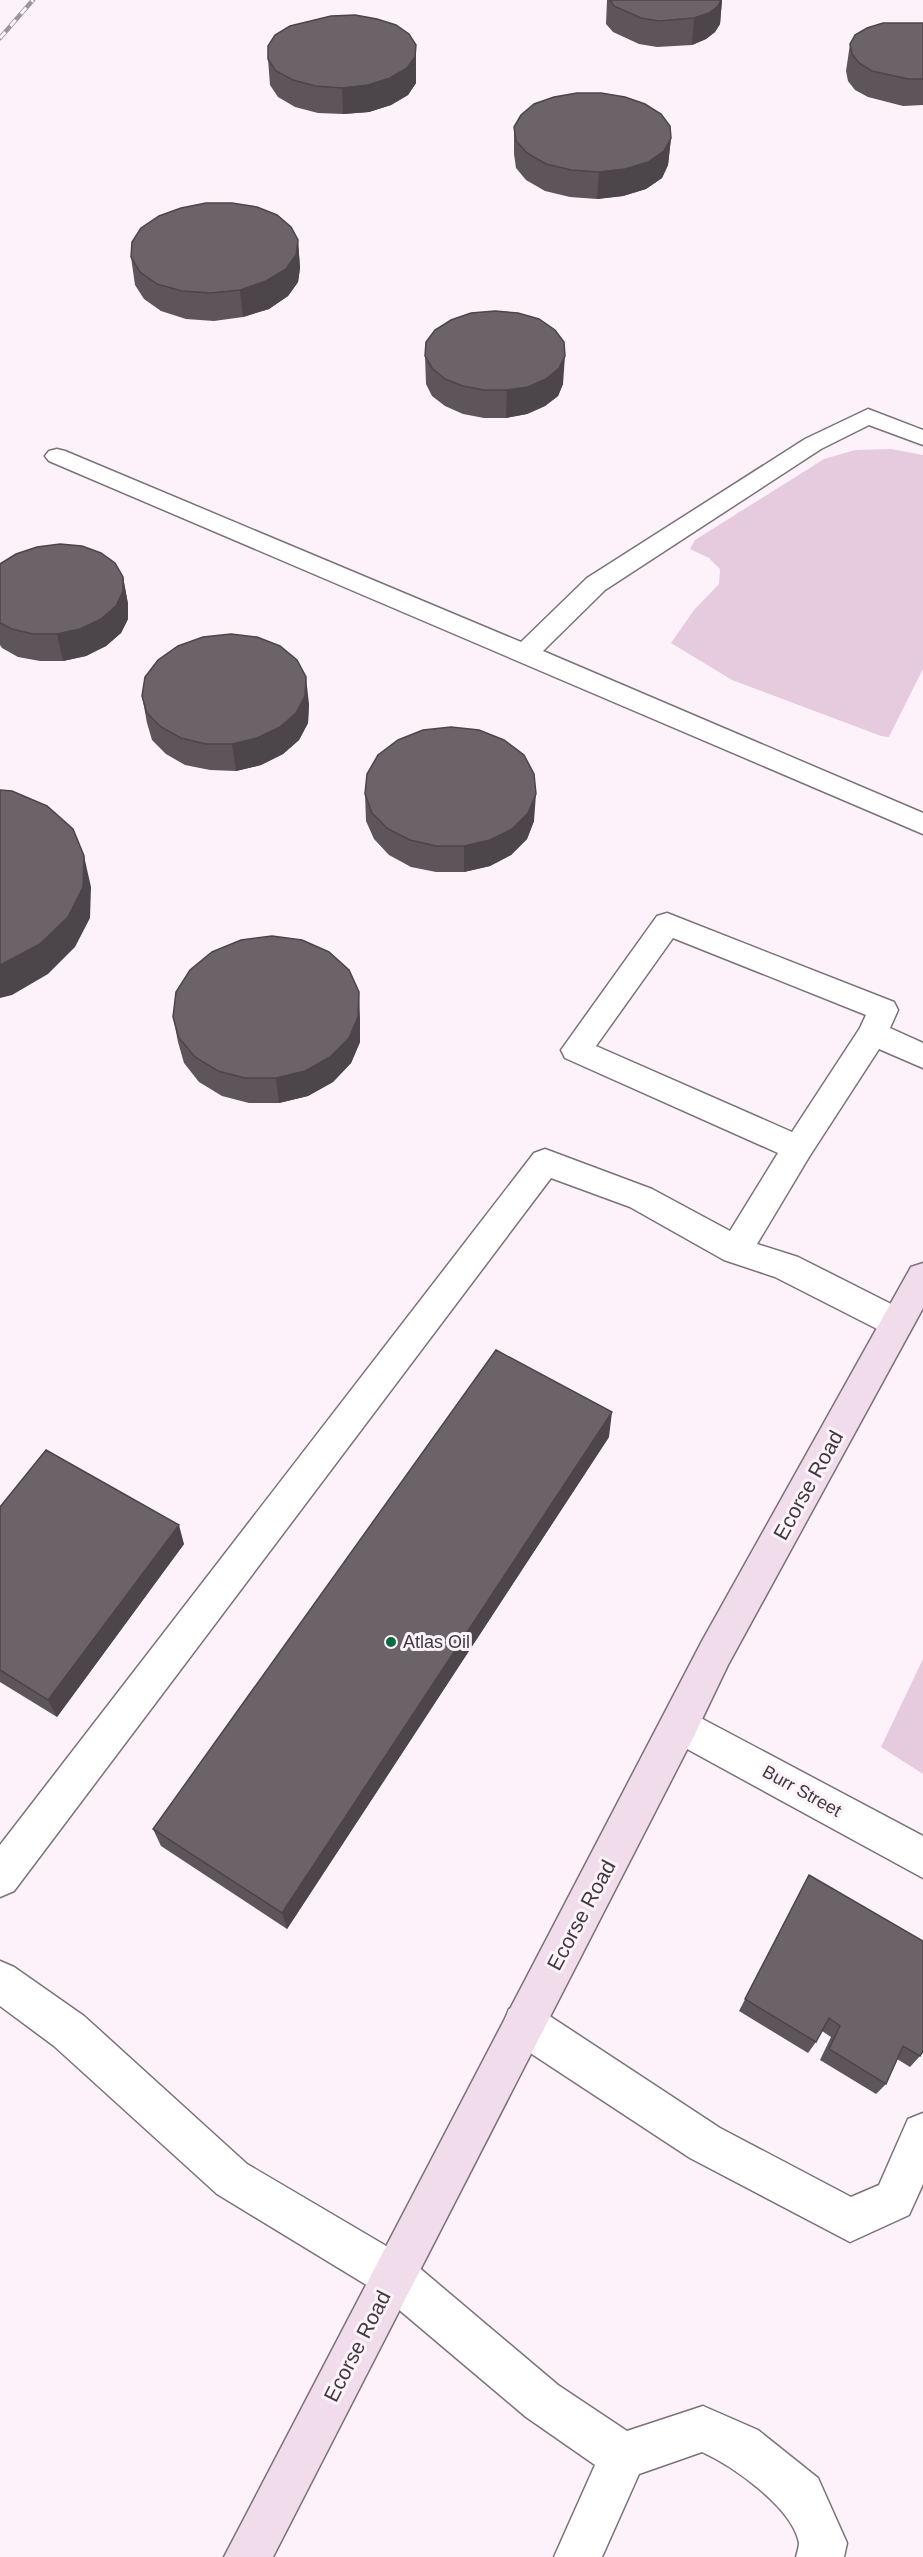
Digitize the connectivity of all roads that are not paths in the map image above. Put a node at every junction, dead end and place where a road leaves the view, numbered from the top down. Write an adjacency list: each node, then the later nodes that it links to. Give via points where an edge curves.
1 (923, 438): 3 (street, via 868,416 813,444 596,584)
2 (57, 456): 3 (street)
3 (525, 652): 4 (street)
4 (923, 824)
5 (873, 1033): 6 (street); 7 (street); 7 (street, via 883,1010 667,924 576,1050)
6 (923, 1056)
7 (798, 1148): 8 (street)
8 (736, 1250): 10 (street, via 786,1267); 13 (street, via 641,1198 545,1162)
9 (923, 1277): 10 (main road, Ecorse Road)
10 (897, 1323): 11 (main road, Ecorse Road, via 715,1653)
11 (680, 1725): 12 (street, Burr Street); 15 (main road, Ecorse Road)
12 (923, 1858)
13 (0, 1877)
14 (0, 1981): 17 (street, via 69,2031 232,2179)
15 (524, 2025): 16 (street, via 705,2143 850,2220 894,2200); 17 (main road, Ecorse Road)
16 (923, 2134)
17 (394, 2276): 18 (street, via 542,2401); 19 (main road, Ecorse Road)
18 (623, 2456): 20 (street); 21 (street, via 703,2429 742,2446 801,2495 823,2543)
19 (248, 2557)
20 (578, 2557)
21 (820, 2557)

